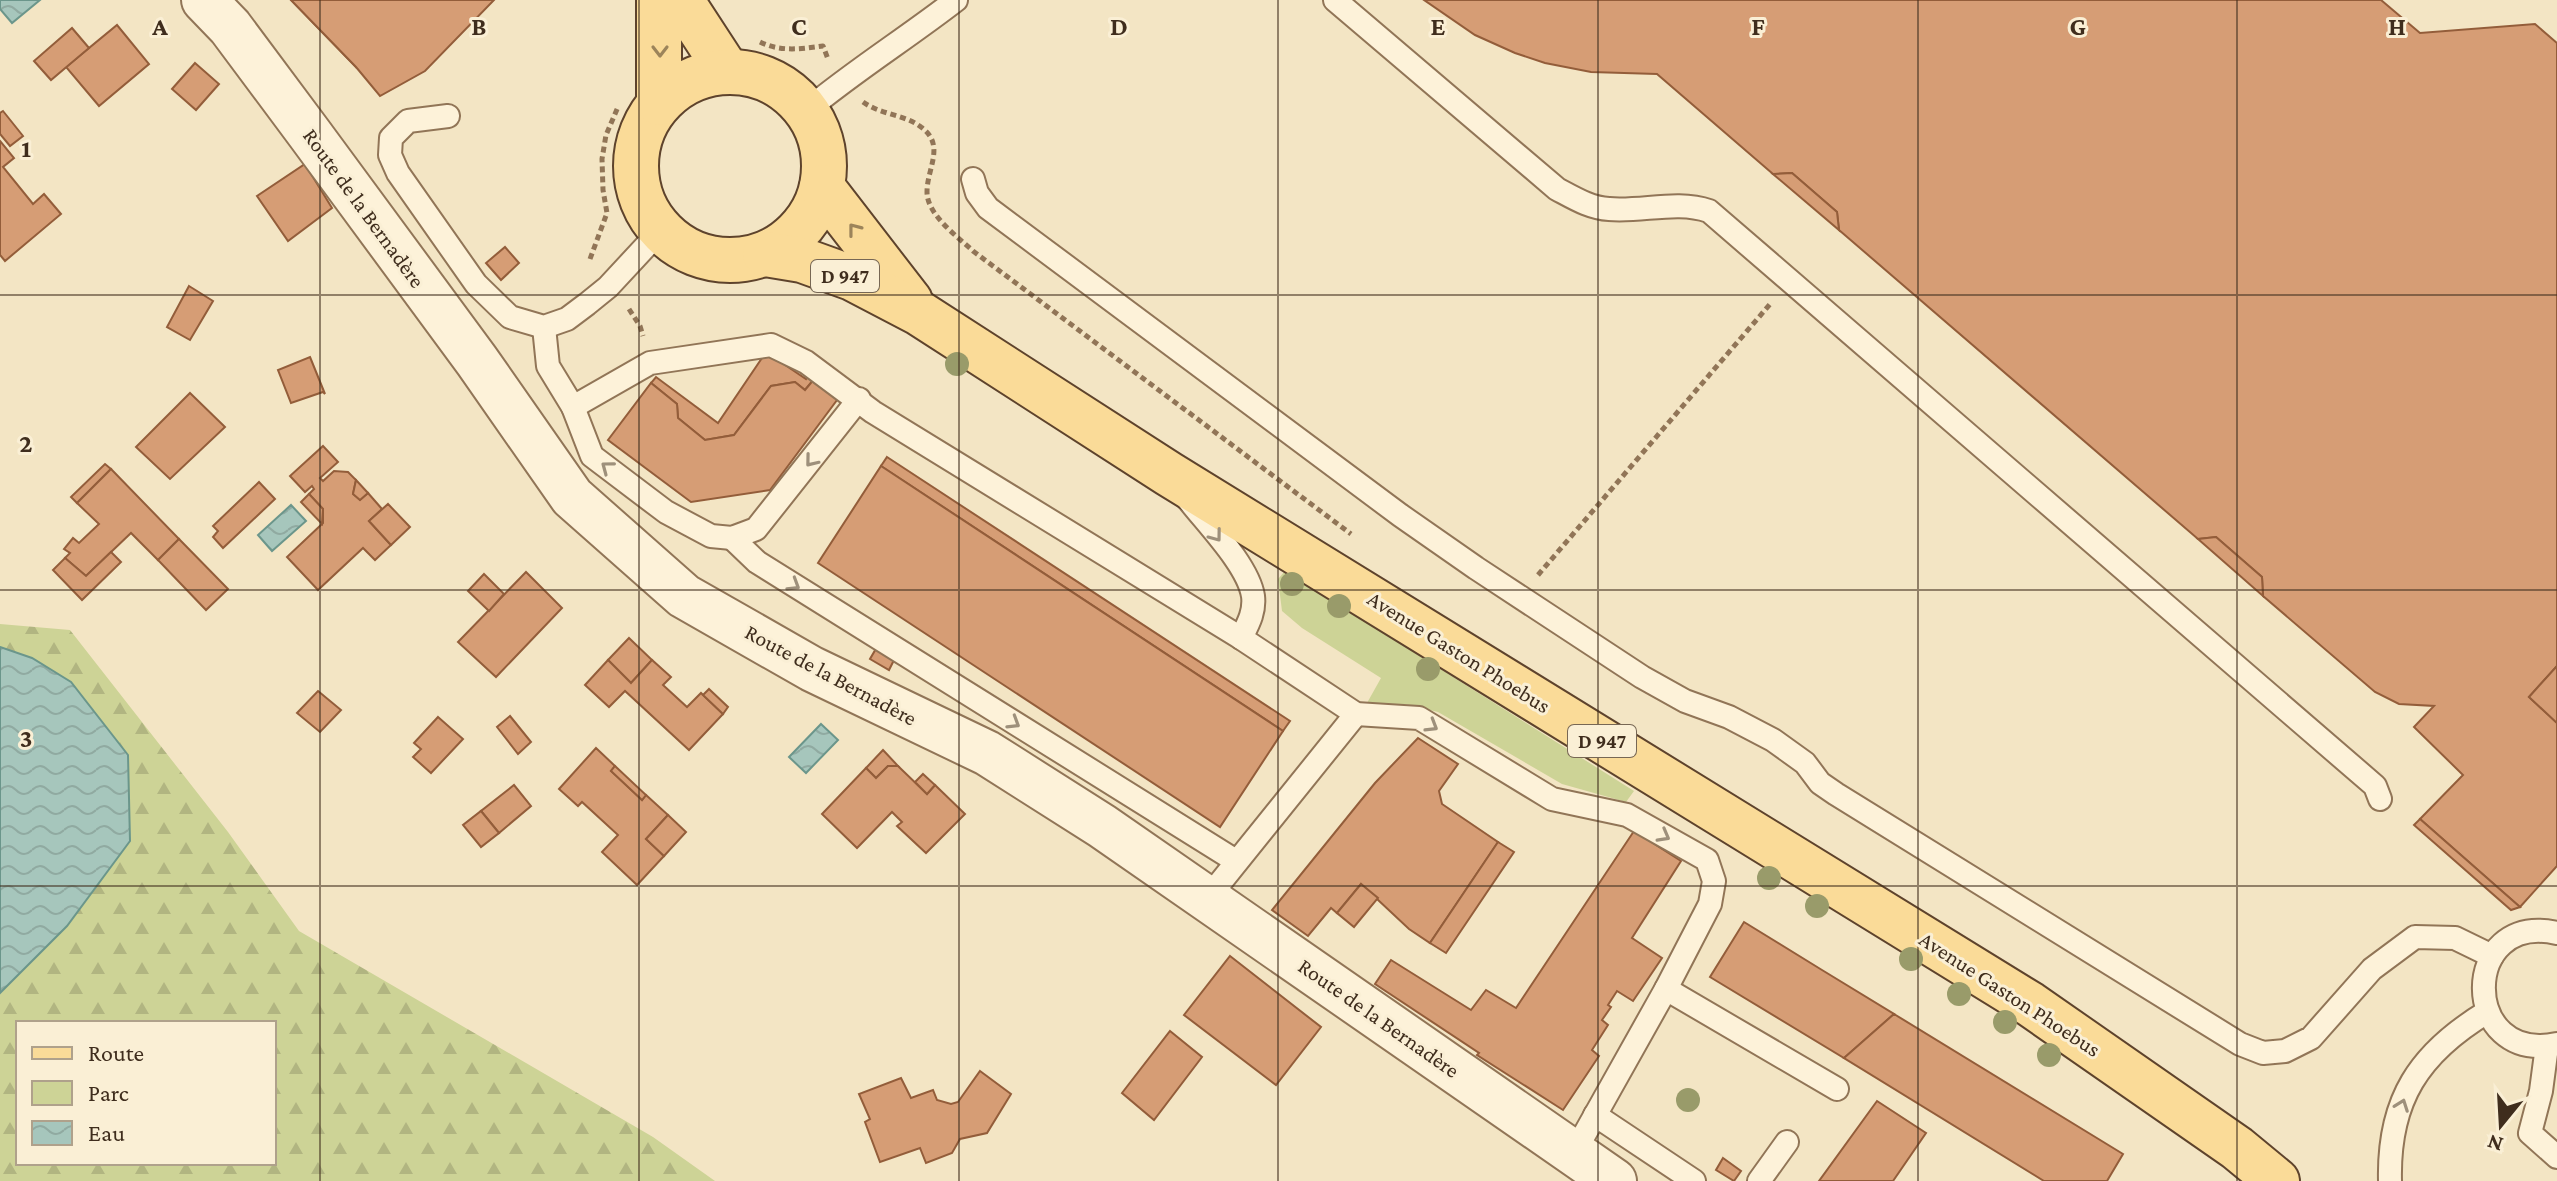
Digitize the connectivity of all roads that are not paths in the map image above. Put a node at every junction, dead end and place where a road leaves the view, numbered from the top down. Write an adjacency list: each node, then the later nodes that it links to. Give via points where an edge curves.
1 (204, 0): 24 (street, Route de la Bernadère, via 309,133 572,497 684,596 812,669 987,753)
2 (659, 0): 7 (main road, one-way to 7)
3 (681, 0): 6 (main road)
4 (956, 0): 8 (lane)
5 (1335, 0): 22 (lane, via 1557,189 1587,205 1610,209 1695,206 1709,211 2375,786)
6 (728, 72): 7 (main road, via 702,76); 8 (main road, via 758,76 785,89)
7 (640, 102): 12 (main road, via 644,126 636,153 636,181)
8 (806, 111): 11 (main road, via 819,135)
9 (448, 116): 15 (lane, via 417,118 399,128 388,145 394,164 476,284 510,317)
10 (973, 179): 26 (lane, via 988,208 1400,515 1642,677 1773,740 1836,794 2240,1044 2263,1053 2285,1051 2311,1038 2372,969 2415,937 2455,938)
11 (822, 187): 13 (main road, via 811,216 791,239); 14 (main road, Avenue Gaston Phoebus / D 947, one-way to 11)
12 (660, 231): 13 (main road, via 709,258 737,261); 15 (lane, via 598,296 567,319)
13 (765, 254): 14 (main road, Avenue Gaston Phoebus / D 947, via 802,260 852,278)
14 (919, 313): 18 (main road, Avenue Gaston Phoebus / D 947)
15 (544, 327): 17 (lane, via 548,366)
16 (859, 399): 17 (lane, via 771,345 650,363); 19 (lane, one-way to 19, via 756,529); 20 (lane)
17 (573, 407): 19 (lane, one-way to 17, via 711,536 666,512 592,456)
18 (1169, 474): 20 (lane, one-way to 20, via 1247,576 1251,619); 38 (main road, Avenue Gaston Phoebus / D 947, via 2030,1004)
19 (732, 538): 23 (lane, one-way to 23, via 757,562)
20 (1241, 638): 21 (lane)
21 (1356, 714): 23 (lane); 27 (lane, one-way to 27, via 1419,718 1552,799 1627,815 1707,860 1714,881 1710,904)
22 (2380, 799)
23 (1236, 861): 24 (lane)
24 (1207, 899): 33 (street, Route de la Bernadère)
25 (2557, 933): 26 (lane, via 2522,932)
26 (2492, 956): 28 (lane, via 2482,993)
27 (1666, 989): 30 (lane); 31 (lane)
28 (2487, 1012): 29 (lane, via 2513,1040); 39 (lane, one-way to 28, via 2389,1156 2408,1086 2428,1057)
29 (2552, 1045): 34 (lane, via 2530,1133)
30 (1837, 1089)
31 (1595, 1115): 33 (lane); 36 (lane)
32 (1787, 1142): 37 (lane)
33 (1574, 1153): 35 (street, Route de la Bernadère)
34 (2557, 1157)
35 (1614, 1181)
36 (1694, 1181)
37 (1759, 1181)
38 (2277, 1181)
39 (2390, 1181)

